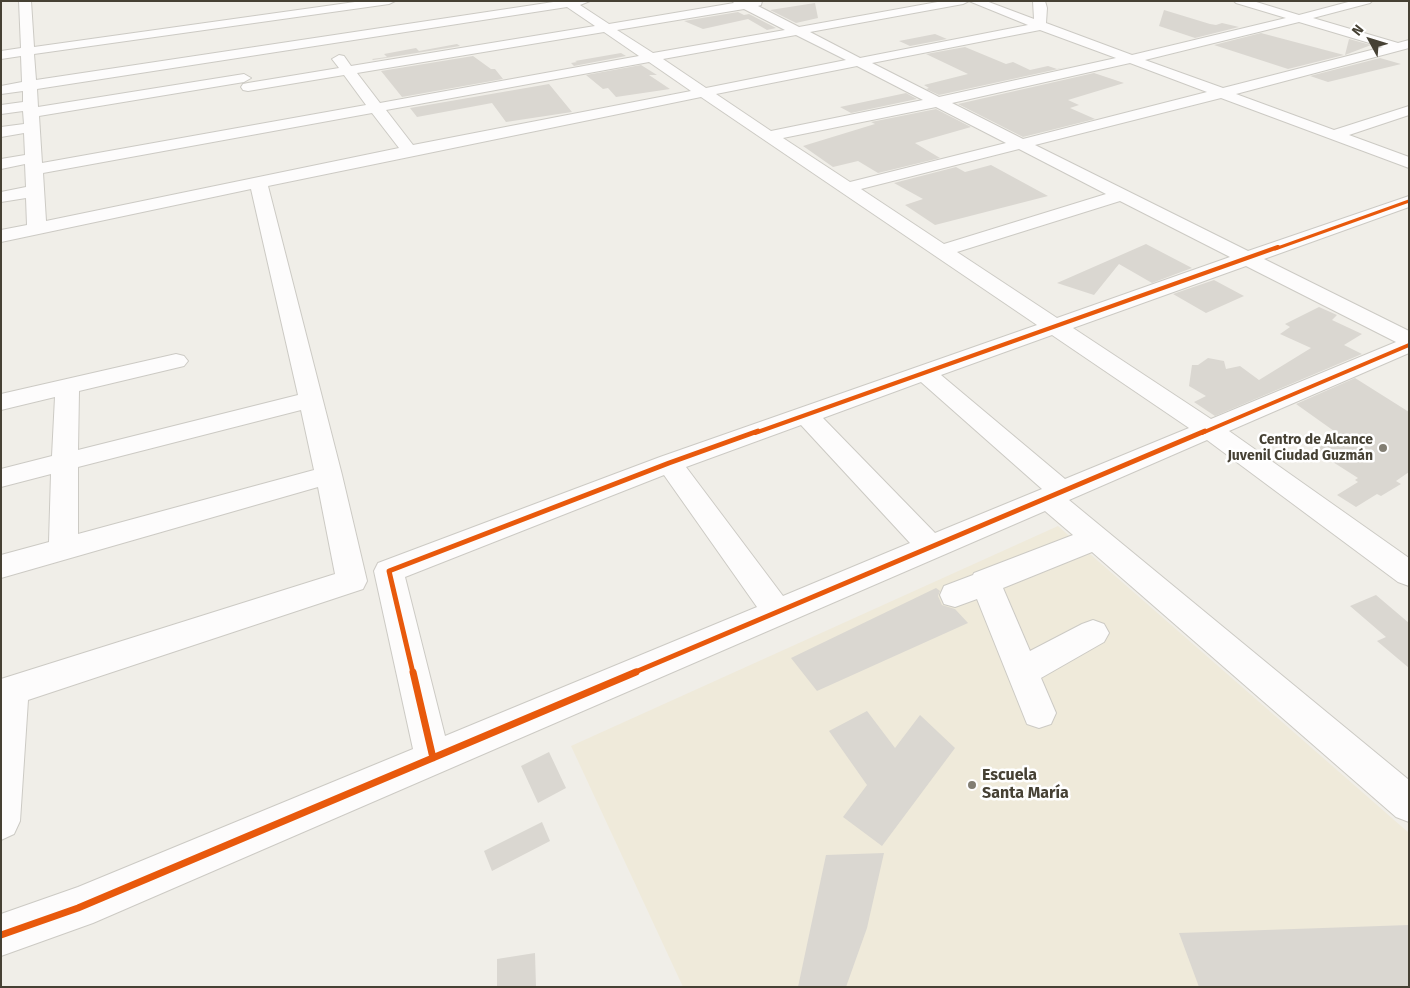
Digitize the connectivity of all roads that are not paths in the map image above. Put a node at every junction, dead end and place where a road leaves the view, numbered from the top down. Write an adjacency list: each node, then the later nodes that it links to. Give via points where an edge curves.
1 (25, 1): 21 (street)
2 (296, 1): 12 (street)
3 (389, 1): 12 (street)
4 (766, 1): 11 (street)
5 (963, 1): 17 (street)
6 (975, 1): 14 (street)
7 (1039, 1): 14 (street)
8 (1240, 1): 13 (street)
9 (1366, 1): 13 (street)
10 (573, 2): 16 (street); 18 (street)
11 (741, 3): 16 (street); 17 (street)
12 (304, 13): 15 (street); 18 (street)
13 (1300, 19): 20 (street); 25 (street)
14 (1040, 26): 25 (street); 26 (street)
15 (195, 28): 21 (street); 23 (street)
16 (606, 28): 24 (street); 27 (street)
17 (797, 31): 24 (street); 26 (street)
18 (326, 41): 23 (street); 27 (street)
19 (1, 47): 21 (street)
20 (1405, 47): 32 (street)
21 (28, 51): 22 (street); 29 (street)
22 (1, 55)
23 (235, 55): 28 (street); 29 (street)
24 (650, 58): 31 (street); 34 (street)
25 (1130, 59): 32 (street); 33 (street)
26 (858, 62): 31 (street); 33 (street)
27 (348, 71): 28 (street); 34 (street)
28 (246, 83): 37 (street); 38 (street)
29 (29, 86): 30 (street); 37 (street)
30 (1, 90)
31 (703, 92): 41 (street); 43 (street)
32 (1222, 93): 40 (street); 42 (street)
33 (939, 103): 41 (street); 42 (street)
34 (376, 107): 38 (street); 43 (street)
35 (1, 110): 37 (street)
36 (1409, 110): 40 (street)
37 (31, 115): 39 (street); 46 (street)
38 (264, 128): 46 (street)
39 (1, 132)
40 (1333, 135): 44 (street)
41 (768, 136): 48 (street)
42 (1021, 144): 48 (street); 50 (street)
43 (408, 151): 47 (street)
44 (1409, 163)
45 (1, 164): 46 (street)
46 (33, 164): 49 (street)
47 (258, 182): 53 (street); 63 (street)
48 (846, 188): 55 (street)
49 (34, 191): 51 (street); 53 (street)
50 (1121, 195): 55 (street); 56 (street)
51 (1, 197)
52 (1409, 201): 56 (street)
53 (37, 228): 54 (street)
54 (1, 236)
55 (941, 251): 57 (street)
56 (1247, 258): 57 (street); 58 (street)
57 (1054, 327): 61 (street); 66 (street)
58 (1409, 340)
59 (1409, 345): 66 (street)
60 (176, 361): 62 (street)
61 (924, 373): 65 (street); 71 (street)
62 (67, 386): 64 (street); 67 (street)
63 (310, 400): 67 (street); 69 (street)
64 (1, 402)
65 (806, 415): 68 (street); 73 (street)
66 (1209, 429): 71 (street); 77 (street)
67 (65, 462): 70 (street); 74 (street)
68 (669, 463): 76 (street); 81 (street)
69 (328, 475): 74 (street); 79 (street)
70 (1, 478)
71 (1055, 494): 72 (street); 73 (street)
72 (1096, 538): 78 (street); 87 (street)
73 (931, 547): 81 (street)
74 (63, 550): 75 (street)
75 (1, 567)
76 (389, 570): 79 (street); 86 (street)
77 (1409, 574)
78 (985, 581): 80 (street); 83 (street)
79 (352, 582): 84 (street)
80 (954, 595)
81 (778, 612): 86 (street)
82 (1093, 633): 83 (street)
83 (1022, 672): 85 (street)
84 (7, 692): 88 (street)
85 (1039, 713)
86 (433, 758): 89 (street, via 78,908)
87 (1409, 804)
88 (1, 821)
89 (1, 935)

